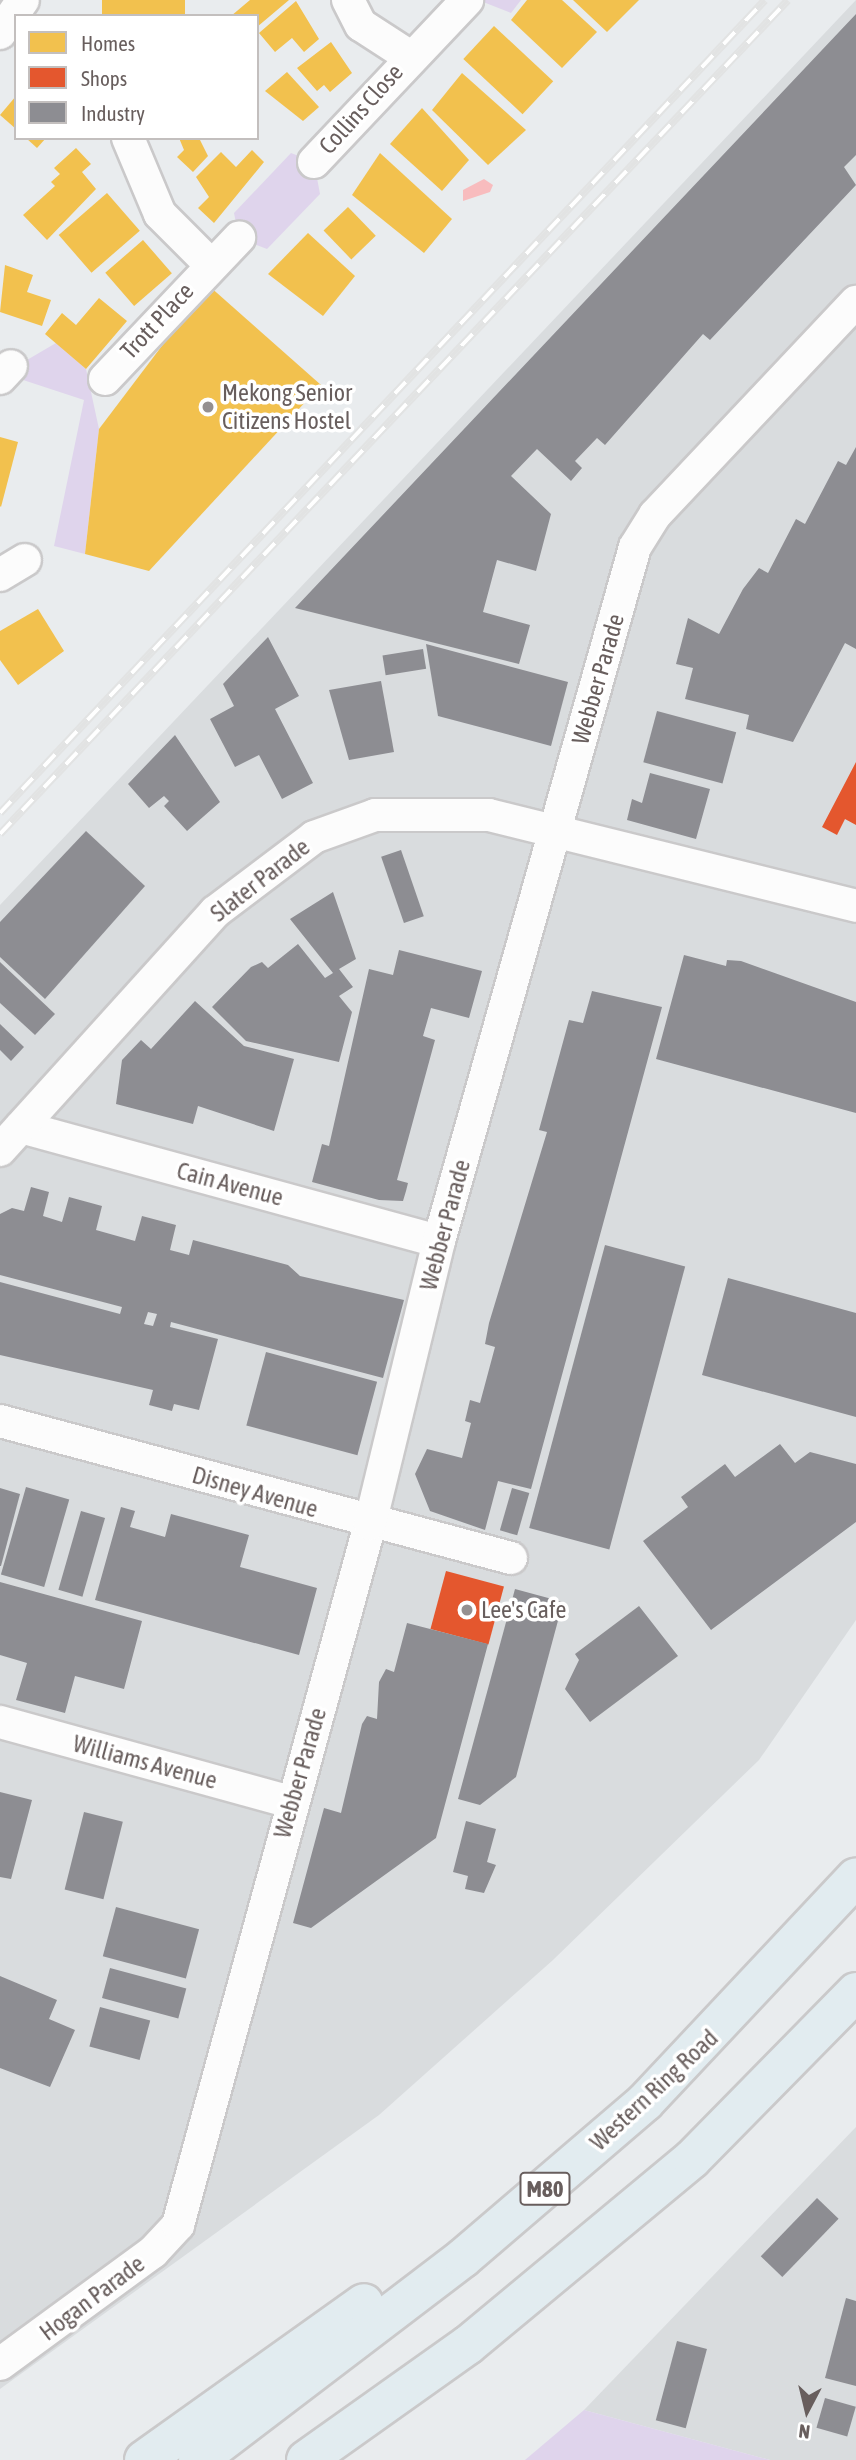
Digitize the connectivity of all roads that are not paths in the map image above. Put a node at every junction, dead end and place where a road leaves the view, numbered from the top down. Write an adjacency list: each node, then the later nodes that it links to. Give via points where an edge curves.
1 (348, 0): 3 (street, Collins Close, via 361,24)
2 (467, 0): 3 (street, Collins Close)
3 (409, 56): 5 (street, Collins Close)
4 (129, 140): 7 (street, Trott Place, via 160,214)
5 (314, 162)
6 (239, 238): 7 (street, Trott Place)
7 (210, 264): 9 (street, Trott Place)
8 (856, 302): 10 (street, Webber Parade, via 645,529)
9 (105, 379)
10 (556, 828): 11 (street, Slater Parade); 12 (street, Slater Parade, via 428,810 375,815 314,837 215,912); 13 (street, Webber Parade)
11 (856, 906)
12 (11, 1139): 13 (street, Cain Avenue)
13 (439, 1241): 15 (street, Webber Parade)
14 (0, 1421): 15 (street, Disney Avenue)
15 (370, 1524): 16 (street, Disney Avenue); 18 (street, Webber Parade)
16 (511, 1558)
17 (0, 1722): 18 (street, Williams Avenue)
18 (291, 1802): 22 (street, Webber Parade)
19 (856, 1877): 21 (highway, Western Ring Road / M80)
20 (856, 1992): 23 (highway, via 692,2159)
21 (645, 2102): 25 (highway); 26 (highway, Western Ring Road / M80, via 463,2258)
22 (178, 2225): 24 (street, Hogan Parade, via 153,2252)
23 (468, 2345): 27 (highway); 28 (highway)
24 (0, 2364)
25 (144, 2460)
26 (198, 2460)
27 (306, 2460)
28 (325, 2460)

